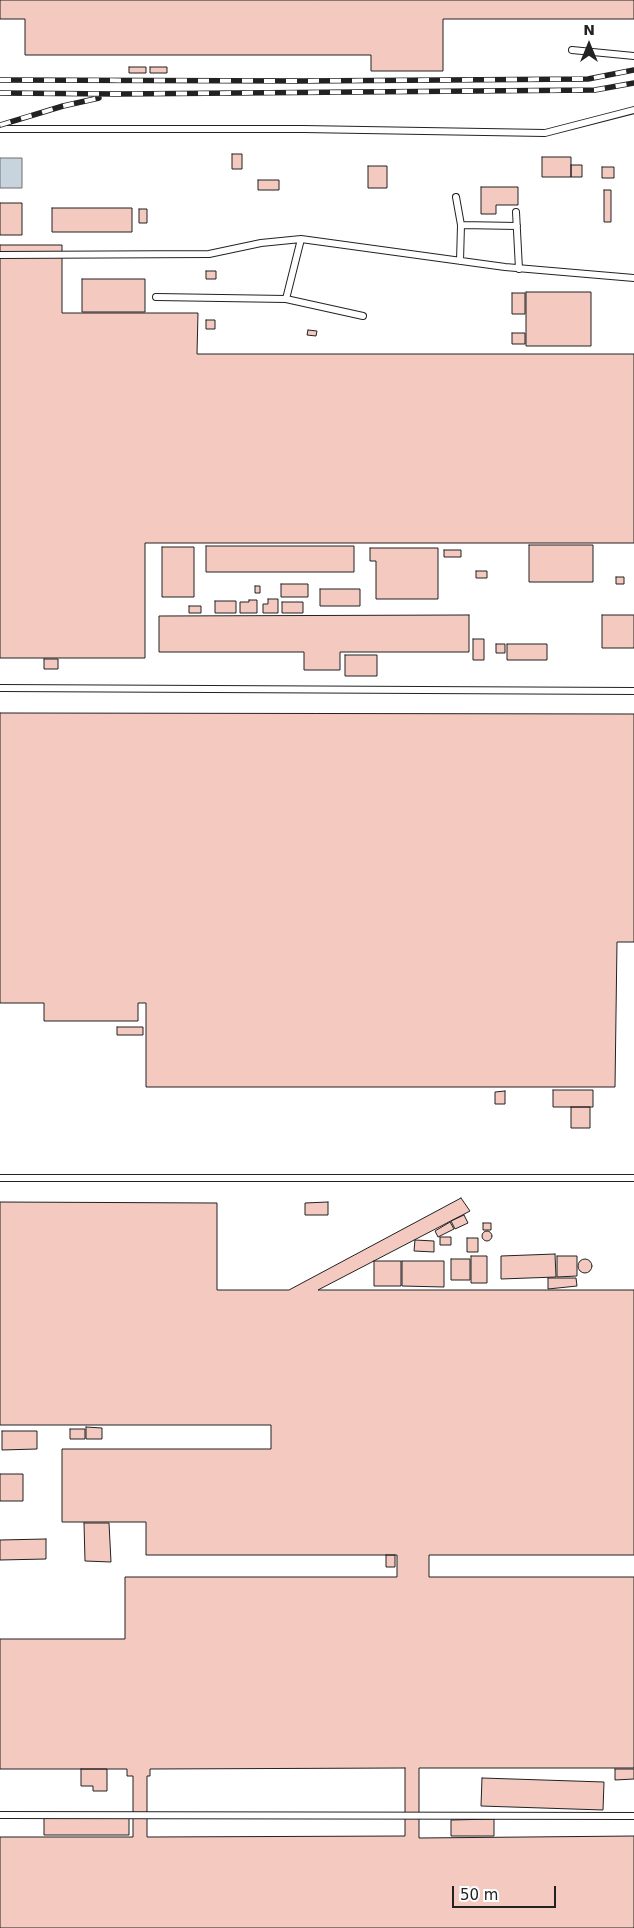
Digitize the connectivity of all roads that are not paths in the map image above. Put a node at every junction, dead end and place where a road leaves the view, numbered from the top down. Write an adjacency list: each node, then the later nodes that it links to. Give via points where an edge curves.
1 (572, 50): 2 (lane)
2 (634, 56)
3 (634, 110): 4 (lane, via 545,132)
4 (0, 129)
5 (456, 197): 7 (lane)
6 (516, 212): 8 (lane)
7 (461, 225): 8 (lane); 11 (lane)
8 (517, 226): 12 (lane)
9 (301, 239): 10 (lane, via 209,254); 11 (lane); 15 (lane)
10 (0, 255)
11 (460, 261): 12 (lane)
12 (519, 268): 13 (lane)
13 (634, 278)
14 (156, 297): 15 (lane)
15 (286, 299): 16 (lane)
16 (363, 316)
17 (0, 688): 18 (lane)
18 (634, 690)
19 (0, 1178): 20 (lane)
20 (634, 1178)
21 (0, 1815): 22 (lane)
22 (634, 1816)

